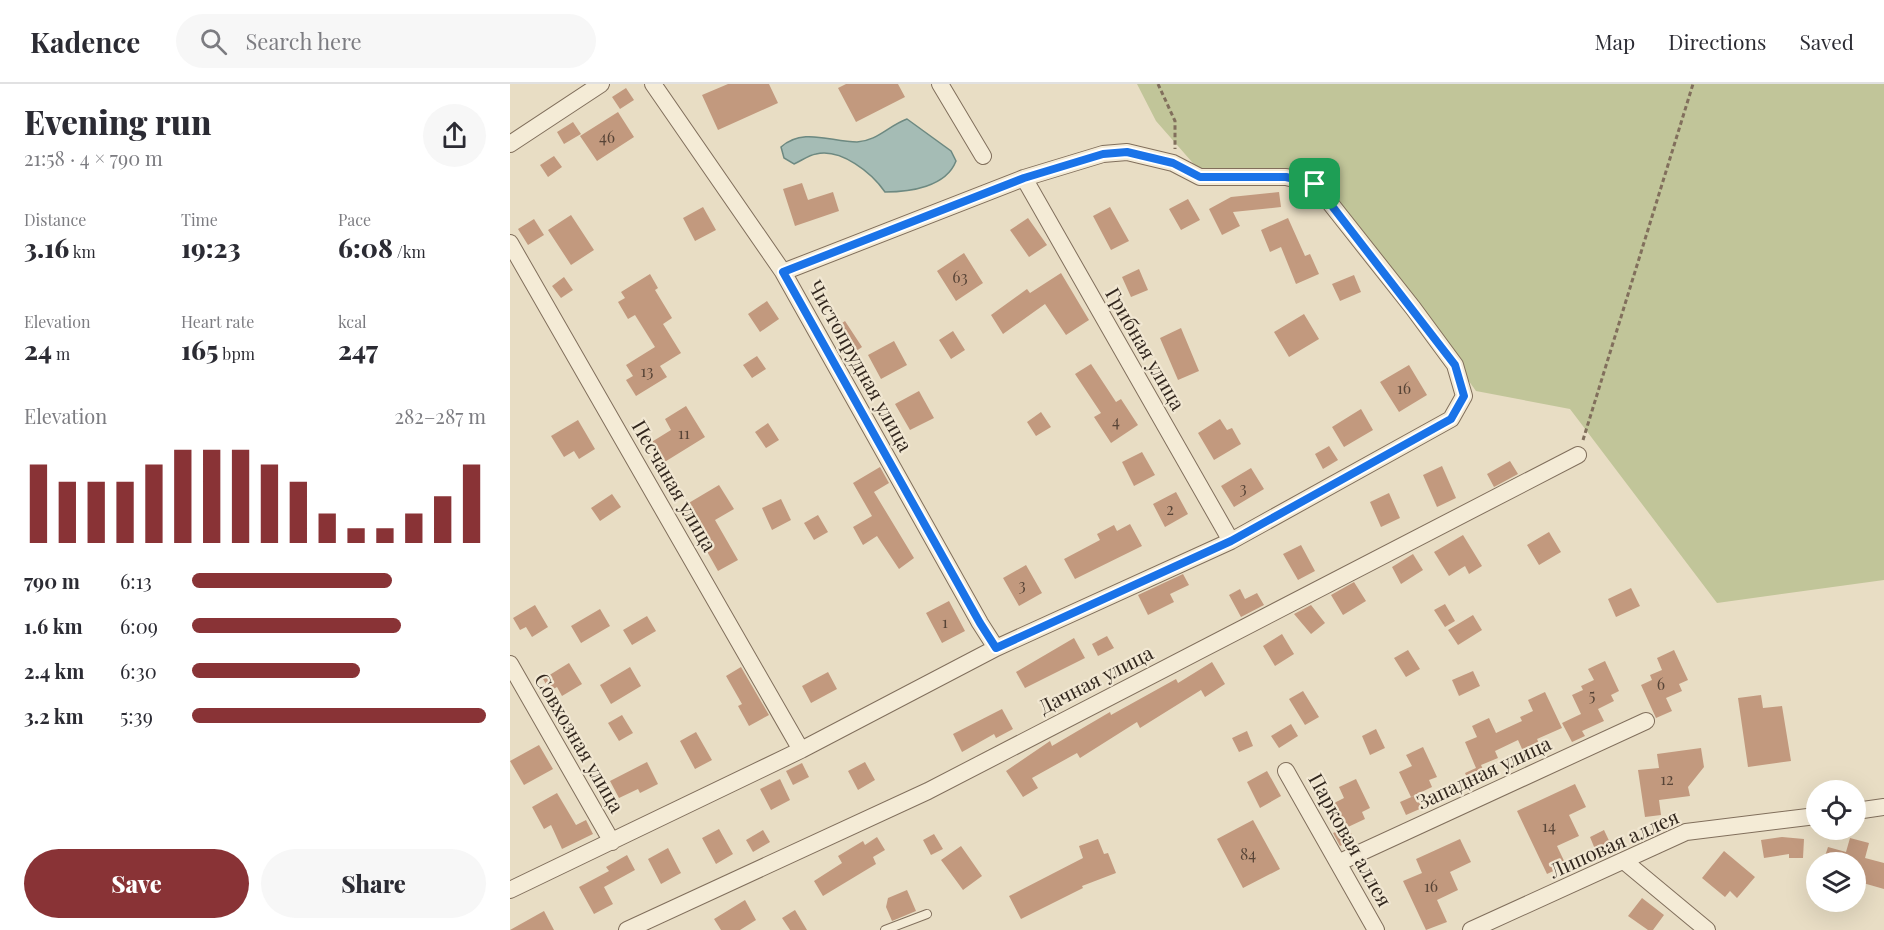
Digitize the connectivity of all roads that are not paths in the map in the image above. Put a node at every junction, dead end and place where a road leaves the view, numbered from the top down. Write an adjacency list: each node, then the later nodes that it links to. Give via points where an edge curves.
1 (601, 84): 4 (street)
2 (653, 84): 8 (street, Чистопрудная улица)
3 (940, 84): 5 (street)
4 (510, 144)
5 (983, 156)
6 (1024, 178): 8 (street); 10 (street, Грибная улица); 10 (street, via 1103,154 1127,152 1173,163 1200,177 1286,177 1315,184 1455,365 1464,396 1451,419)
7 (510, 243): 14 (street, Песчаная улица)
8 (783, 272): 11 (street, Чистопрудная улица)
9 (1578, 455): 24 (street, Дачная улица, via 928,791)
10 (1231, 541): 11 (street)
11 (996, 648): 14 (street)
12 (510, 664): 19 (street, Совхозная улица)
13 (1646, 721): 21 (street, Западная улица)
14 (801, 750): 19 (street)
15 (1286, 771): 21 (street, Парковая аллея)
16 (1884, 807): 17 (street)
17 (1866, 810)
18 (1806, 817): 20 (street, Липовая аллея, via 1686,832)
19 (612, 842): 22 (street)
20 (1624, 861): 27 (street, Липовая аллея); 28 (street)
21 (1340, 862): 26 (street, Парковая аллея)
22 (510, 890)
23 (927, 914): 25 (lane)
24 (627, 930)
25 (885, 930)
26 (1376, 930)
27 (1471, 930)
28 (1707, 930)

